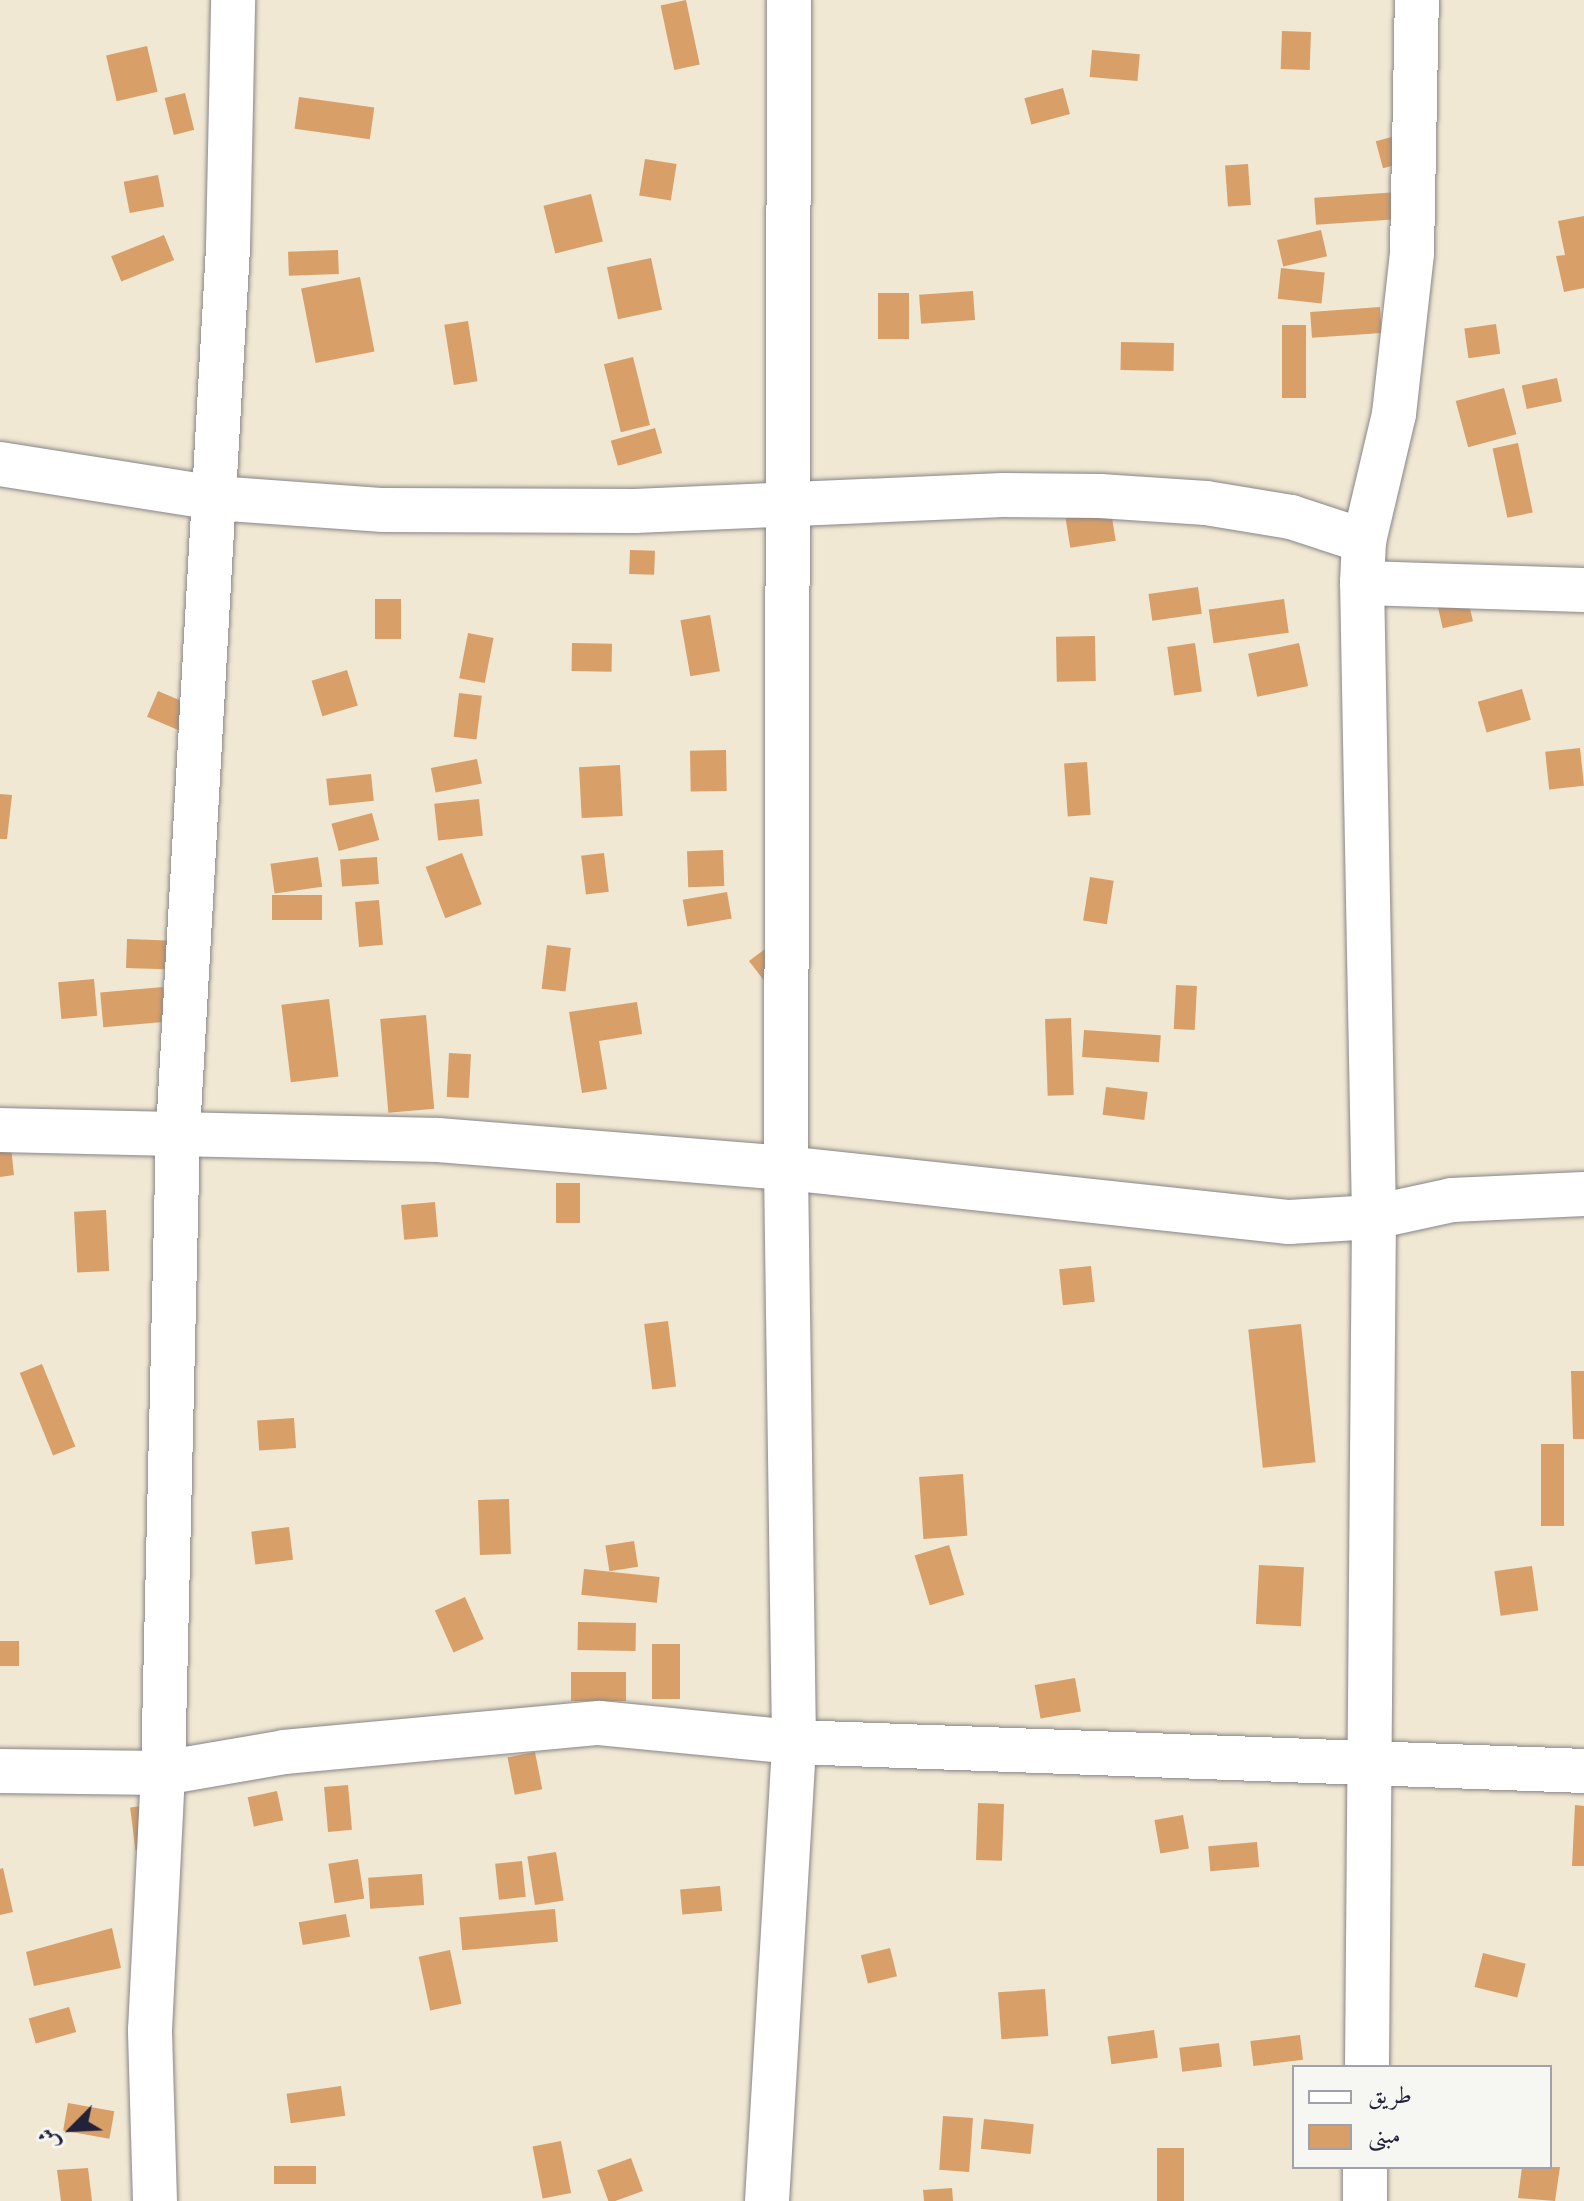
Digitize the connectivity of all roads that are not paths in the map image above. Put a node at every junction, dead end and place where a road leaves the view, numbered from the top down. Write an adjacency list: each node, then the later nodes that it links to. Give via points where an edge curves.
1 (233, 0): 5 (street)
2 (789, 0): 6 (street)
3 (1417, 0): 7 (street, via 1418,133 1404,335 1394,414)
4 (0, 464): 5 (street)
5 (215, 498): 6 (street, via 510,513); 10 (street)
6 (790, 504): 7 (street, via 1003,495 1191,502 1291,517); 11 (street)
7 (1363, 562): 8 (street); 13 (street)
8 (1584, 590)
9 (0, 1130): 10 (street)
10 (178, 1131): 11 (street, via 438,1140); 18 (street)
11 (786, 1168): 13 (street, via 1289,1222); 14 (street)
12 (1584, 1194): 13 (street, via 1452,1200)
13 (1374, 1217): 15 (street)
14 (794, 1742): 15 (street); 18 (street, via 599,1723 284,1752); 22 (street)
15 (1371, 1767): 17 (street); 19 (street)
16 (0, 1771): 18 (street)
17 (1584, 1771)
18 (163, 1773): 21 (street, via 150,2030)
19 (1367, 2065)
20 (1365, 2169): 23 (street)
21 (155, 2201)
22 (767, 2201)
23 (1365, 2201)

